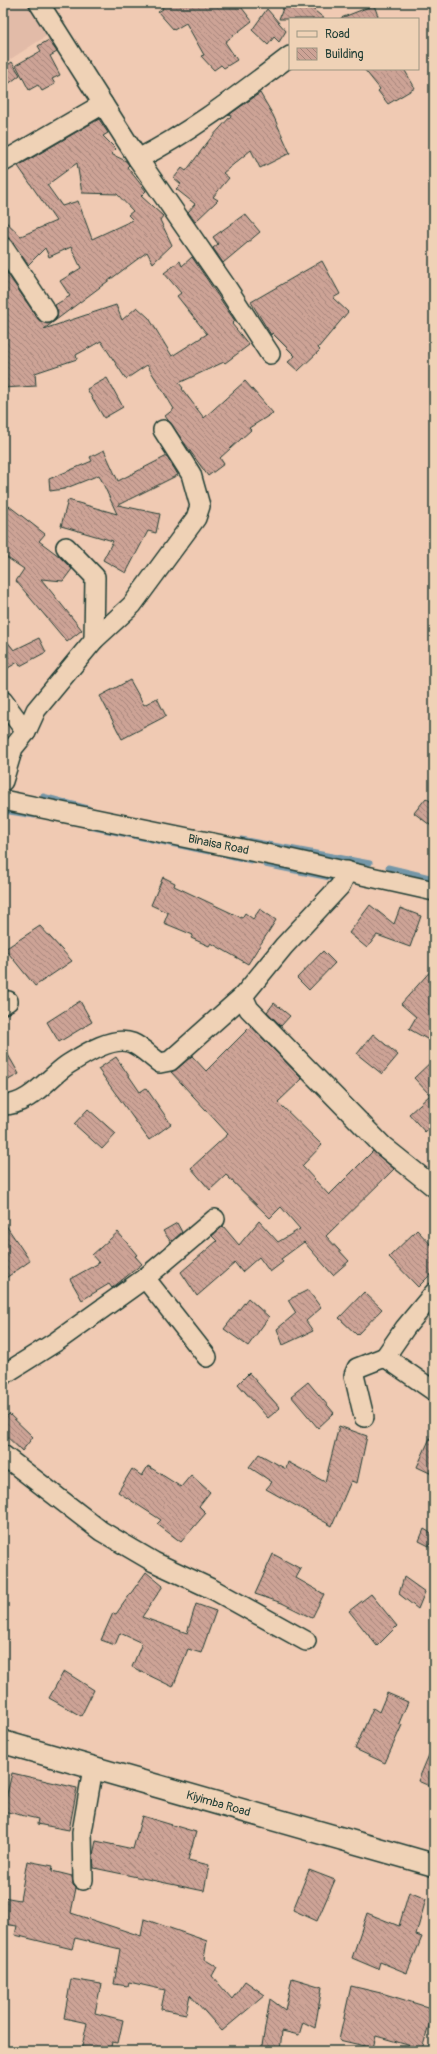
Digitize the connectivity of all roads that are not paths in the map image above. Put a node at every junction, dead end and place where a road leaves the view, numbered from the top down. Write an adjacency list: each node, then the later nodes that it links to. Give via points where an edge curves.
1 (39, 3): 3 (street)
2 (289, 57): 4 (street, via 222,107 163,146)
3 (103, 104): 4 (street); 5 (street)
4 (138, 159): 8 (street, via 226,285)
5 (3, 162)
6 (3, 247): 7 (street)
7 (47, 313)
8 (270, 354)
9 (163, 430): 11 (street, via 191,474 200,506 196,518 132,605)
10 (66, 547): 11 (street, via 94,577)
11 (94, 640): 13 (street, via 36,710)
12 (3, 701): 13 (street)
13 (26, 732): 14 (street, via 13,748)
14 (3, 781)
15 (3, 800): 16 (street, Binaisa Road)
16 (348, 871): 17 (street, Binaisa Road); 18 (street, via 340,886)
17 (434, 891)
18 (242, 996): 19 (street, via 170,1061 160,1063 132,1043 117,1041 67,1065 24,1100); 20 (street, via 249,1009 383,1146)
19 (3, 1105)
20 (434, 1187)
21 (215, 1220): 22 (street)
22 (145, 1278): 24 (street); 26 (street, via 57,1341)
23 (434, 1293): 25 (street)
24 (207, 1357)
25 (385, 1357): 27 (street); 28 (street, via 355,1371)
26 (3, 1375)
27 (434, 1391)
28 (364, 1418)
29 (3, 1455): 30 (street, via 101,1532)
30 (306, 1641)
31 (3, 1742): 32 (street, Kiyimba Road)
32 (92, 1768): 33 (street, Kiyimba Road); 34 (street, via 82,1832)
33 (434, 1865)
34 (83, 1880)

